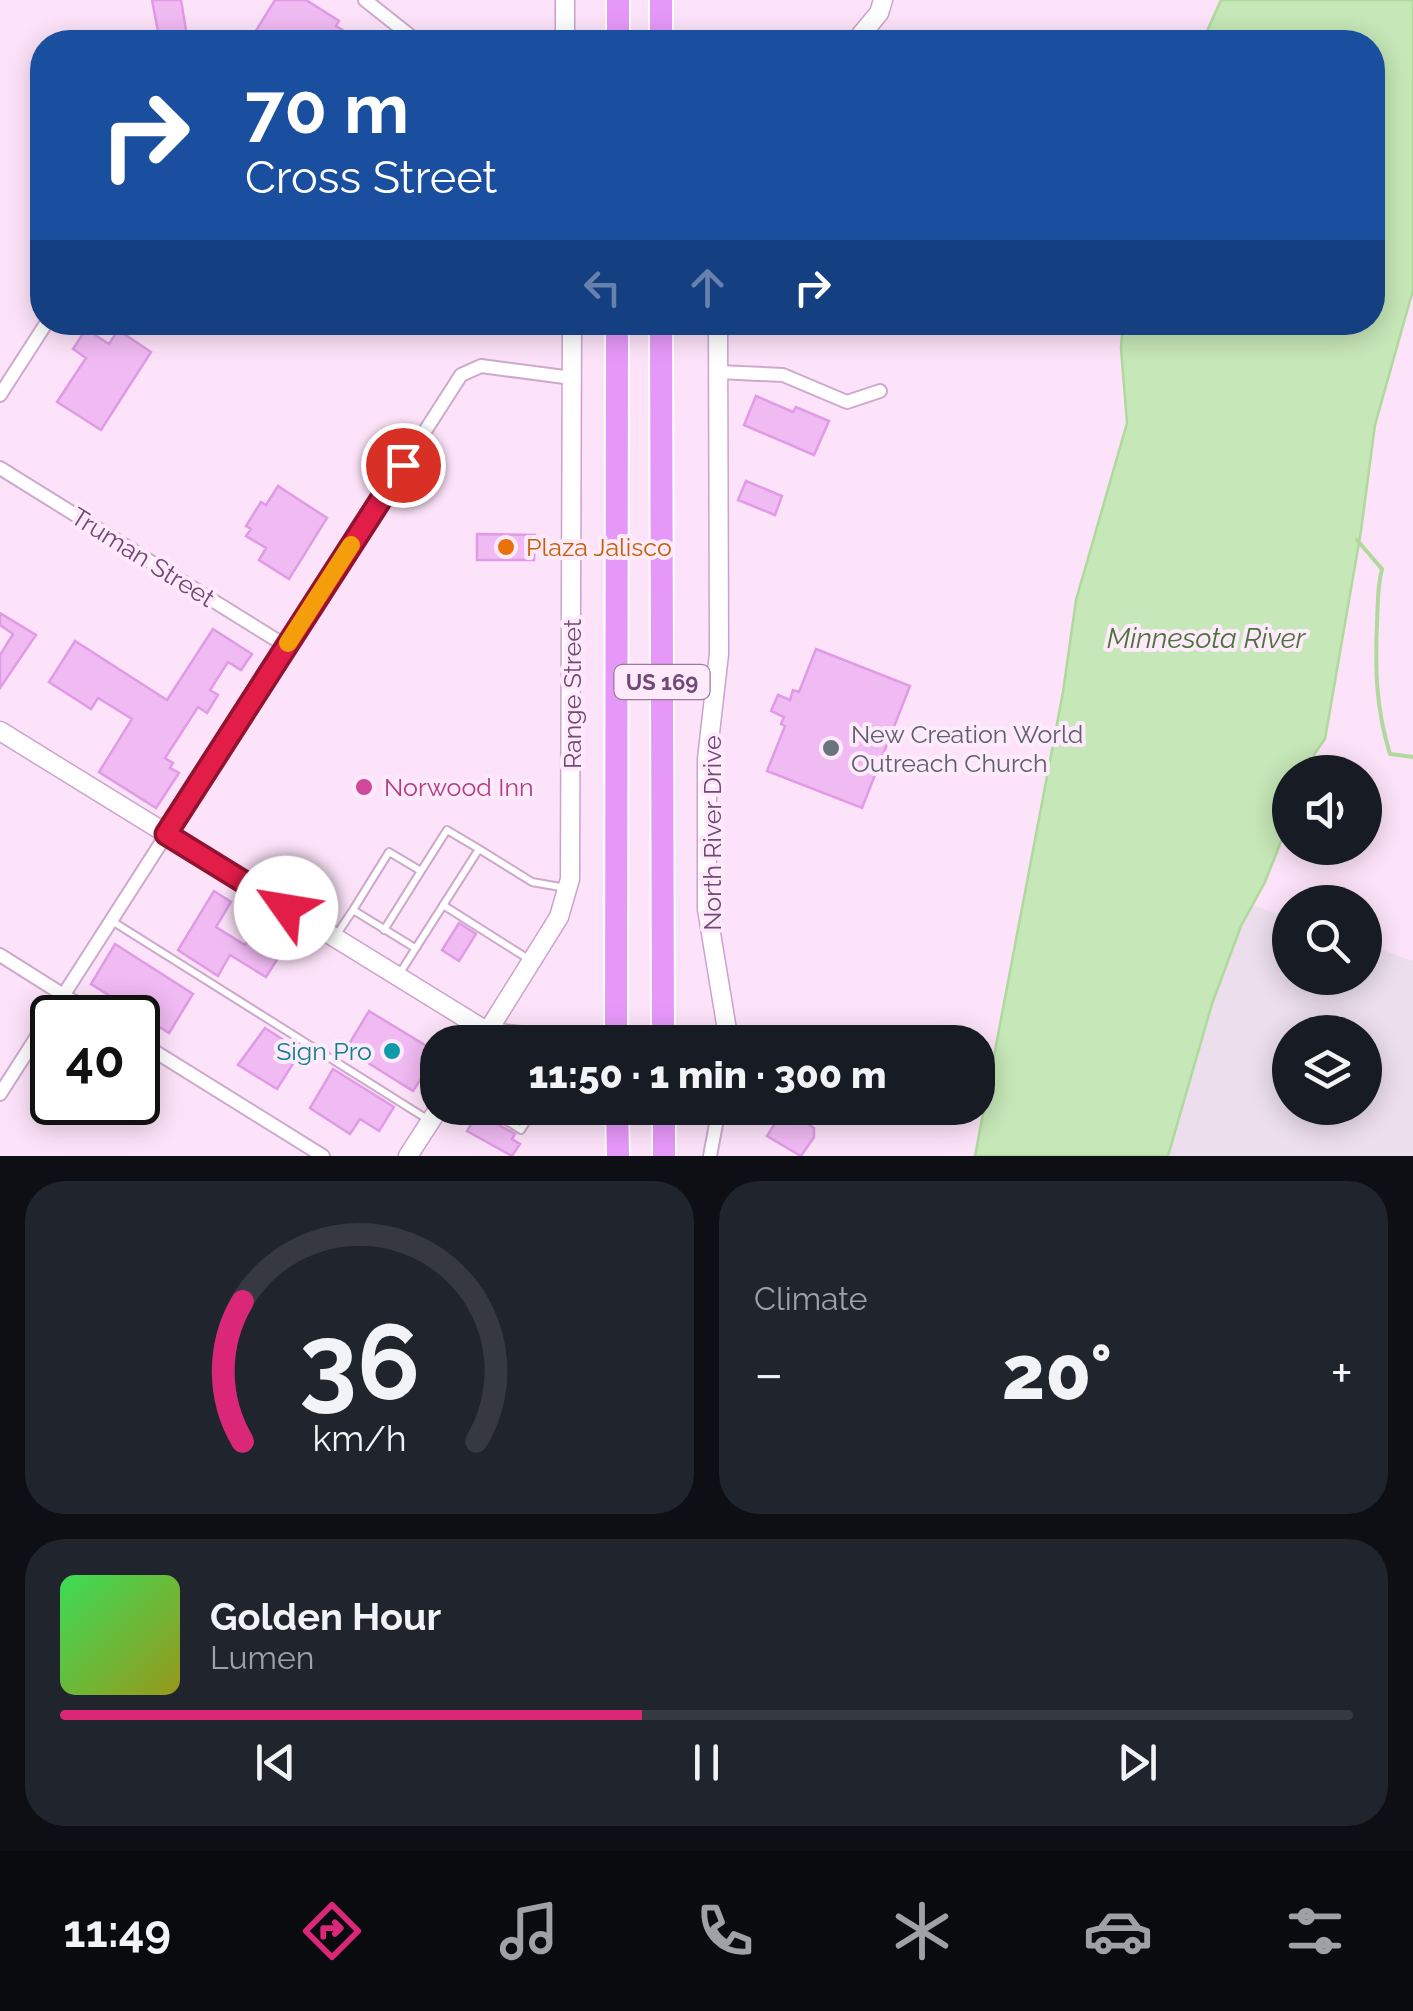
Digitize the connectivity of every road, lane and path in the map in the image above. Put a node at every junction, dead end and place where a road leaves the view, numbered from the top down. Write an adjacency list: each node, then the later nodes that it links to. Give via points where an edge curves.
1 (365, 0): 6 (street)
2 (565, 0): 7 (street)
3 (618, 0): 8 (highway)
4 (661, 0): 9 (highway)
5 (883, 0): 10 (street)
6 (403, 30)
7 (565, 30)
8 (618, 30)
9 (661, 30)
10 (865, 30)
11 (39, 335): 19 (street)
12 (572, 335): 17 (street, Range Street)
13 (617, 335): 39 (highway, US 169)
14 (661, 335): 40 (highway, US 169)
15 (718, 335): 16 (street, North River Drive)
16 (718, 372): 18 (street, via 783,375 847,402); 41 (street, North River Drive, via 719,654 707,759 706,894)
17 (572, 378): 21 (street, via 481,366 462,375); 26 (street, Range Street)
18 (880, 390)
19 (0, 395)
20 (0, 468): 21 (street, Truman Street)
21 (286, 646): 23 (street)
22 (0, 731): 23 (street)
23 (166, 834): 29 (street); 31 (street)
24 (478, 849): 25 (lane, via 447,830); 26 (lane, via 532,882); 27 (lane)
25 (421, 871): 28 (lane, via 390,852); 30 (lane)
26 (568, 888): 34 (street, Range Street, via 559,918)
27 (443, 906): 32 (lane); 34 (lane)
28 (353, 910): 30 (lane); 31 (lane)
29 (110, 920): 36 (street); 44 (lane)
30 (384, 930): 32 (lane)
31 (334, 938): 35 (street)
32 (415, 948): 35 (lane)
33 (0, 955): 36 (street)
34 (531, 961): 38 (street, Range Street)
35 (398, 977): 37 (street)
36 (63, 994): 43 (street)
37 (466, 1025)
38 (493, 1025)
39 (616, 1025)
40 (663, 1025)
41 (725, 1025)
42 (160, 1055): 49 (street)
43 (0, 1094)
44 (420, 1105)
45 (428, 1125): 50 (street)
46 (617, 1125): 51 (highway)
47 (664, 1125): 52 (highway)
48 (716, 1125): 53 (street)
49 (323, 1156)
50 (408, 1156)
51 (618, 1156)
52 (664, 1156)
53 (710, 1156)

